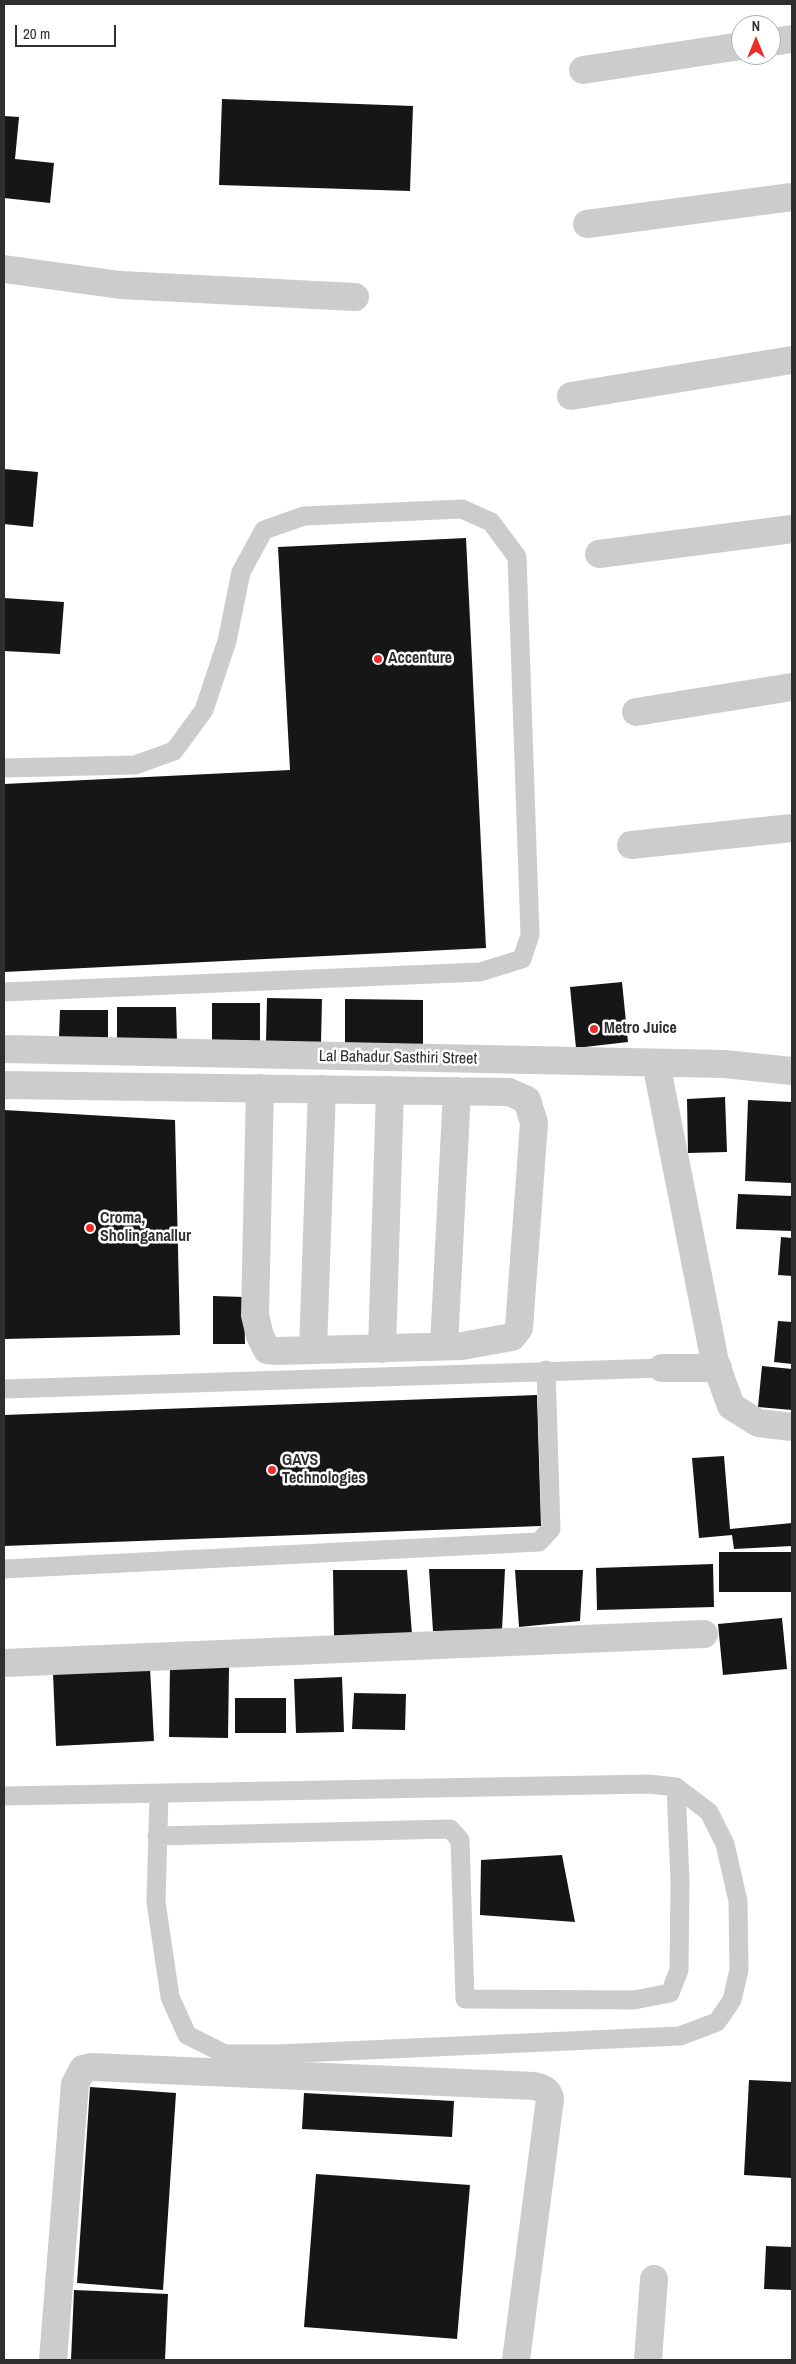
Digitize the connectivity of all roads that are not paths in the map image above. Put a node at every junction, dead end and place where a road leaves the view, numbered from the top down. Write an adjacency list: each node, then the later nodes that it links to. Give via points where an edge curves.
1 (731, 48): 2 (street)
2 (583, 70)
3 (792, 197): 4 (street)
4 (587, 224)
5 (4, 269): 6 (street, via 120,285)
6 (355, 297)
7 (792, 360): 8 (street)
8 (571, 396)
9 (792, 529): 10 (street)
10 (600, 554)
11 (792, 687): 12 (street)
12 (636, 712)
13 (4, 768): 16 (lane, via 135,765 174,751 204,710 227,641 241,572 264,530 304,516 462,509 491,522 517,557 530,935 522,959 480,972)
14 (792, 828): 15 (street)
15 (631, 844)
16 (4, 992)
17 (4, 1049): 18 (street, Lal Bahadur Sasthiri Street)
18 (656, 1063): 19 (street, Lal Bahadur Sasthiri Street, via 724,1064); 29 (street)
19 (792, 1071)
20 (4, 1085): 21 (street)
21 (260, 1088): 22 (street); 27 (street, via 255,1315 267,1350)
22 (322, 1089): 23 (street); 27 (street)
23 (390, 1090): 24 (street); 26 (street)
24 (458, 1091): 25 (street); 25 (street, via 509,1092 526,1100 534,1123 519,1328 512,1337)
25 (444, 1346): 26 (street)
26 (382, 1349): 27 (street)
27 (313, 1350)
28 (662, 1368): 29 (street); 30 (lane)
29 (718, 1368): 32 (street, via 731,1406 758,1423)
30 (546, 1370): 31 (lane); 33 (lane, via 551,1529 539,1542)
31 (4, 1389)
32 (792, 1427)
33 (4, 1569)
34 (704, 1634): 35 (street)
35 (4, 1663)
36 (676, 1787): 37 (lane, via 649,1784); 39 (lane, via 679,1970 670,1993 634,2000 465,1999 460,1840 450,1829); 39 (lane, via 709,1812 725,1844 738,1901 739,1970 732,2000 717,2022 680,2036 225,2054 187,2034 170,1997 156,1902)
37 (159, 1795): 38 (lane); 39 (lane)
38 (4, 1796)
39 (158, 1836)
40 (654, 2279): 43 (street)
41 (53, 2360): 42 (street, via 75,2084 84,2070 92,2067 534,2086 549,2092)
42 (516, 2360)
43 (648, 2360)

